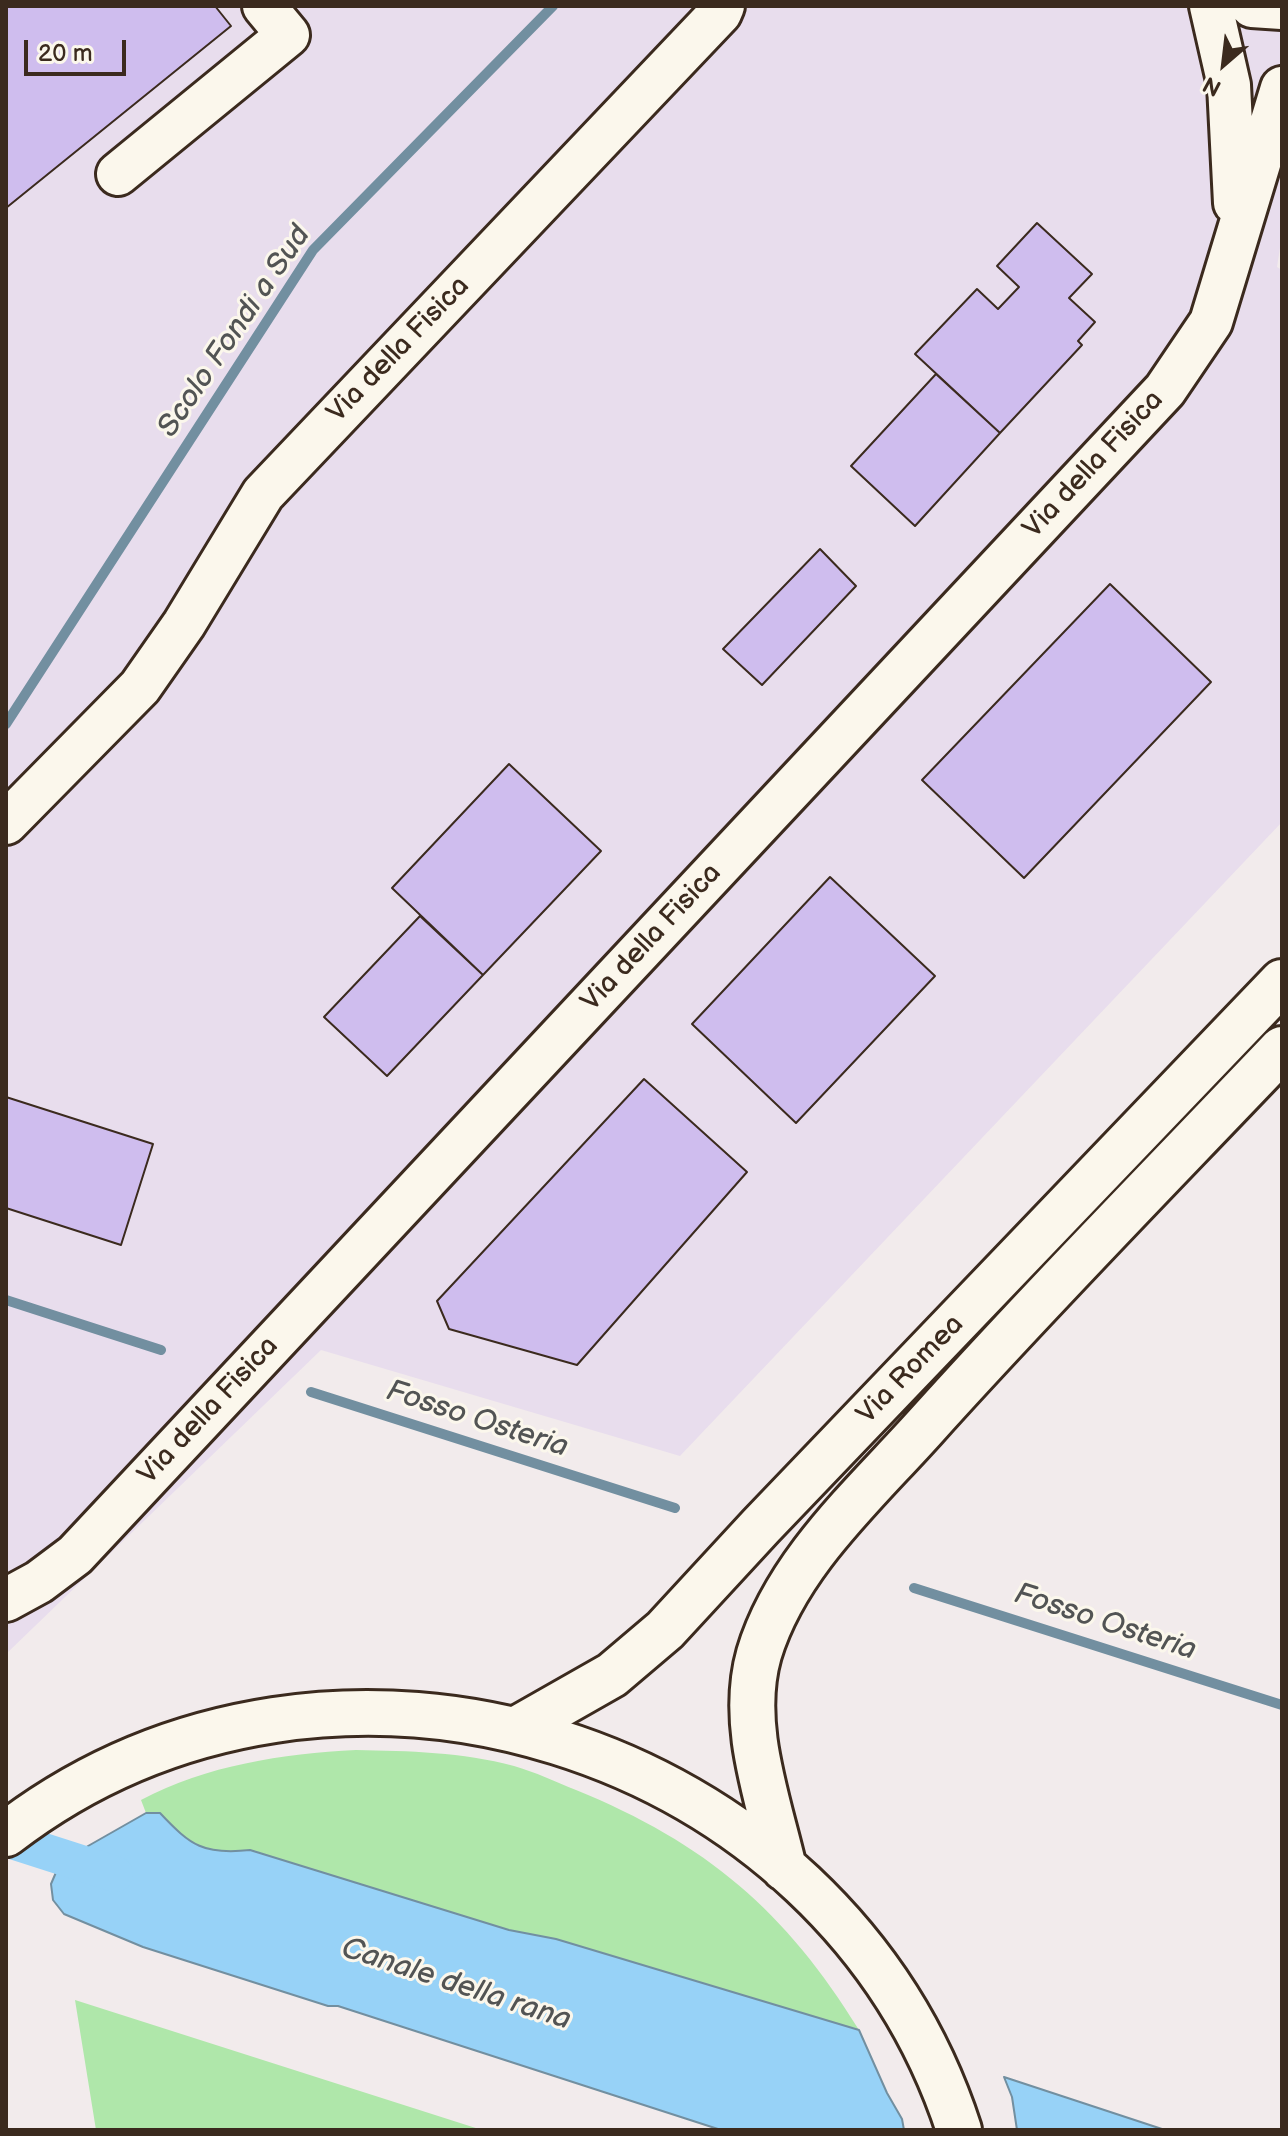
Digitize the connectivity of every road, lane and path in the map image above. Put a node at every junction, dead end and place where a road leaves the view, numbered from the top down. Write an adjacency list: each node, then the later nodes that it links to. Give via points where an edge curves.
1 (264, 6): 7 (street, via 288,35)
2 (723, 6): 9 (street, Via della Fisica, via 263,494 140,687)
3 (1211, 6): 8 (street, Via della Fisica, via 1229,85)
4 (1252, 6): 5 (street)
5 (1282, 8)
6 (1282, 88): 8 (street, Via della Fisica)
7 (118, 174)
8 (1236, 232): 12 (street, Via della Fisica, via 1211,322 1165,390 75,1555)
9 (6, 823)
10 (1282, 982): 13 (main road, Via Romea, via 665,1630 612,1675)
11 (1282, 1049): 15 (main road, Via Romea, via 818,1546 777,1609 752,1692 753,1737)
12 (6, 1600)
13 (517, 1729): 14 (main road, via 390,1712 262,1723 139,1759 81,1786); 15 (main road, via 590,1751 659,1782 724,1821)
14 (6, 1834)
15 (784, 1868): 16 (main road, via 824,1906 893,1993 921,2040)
16 (959, 2130)

